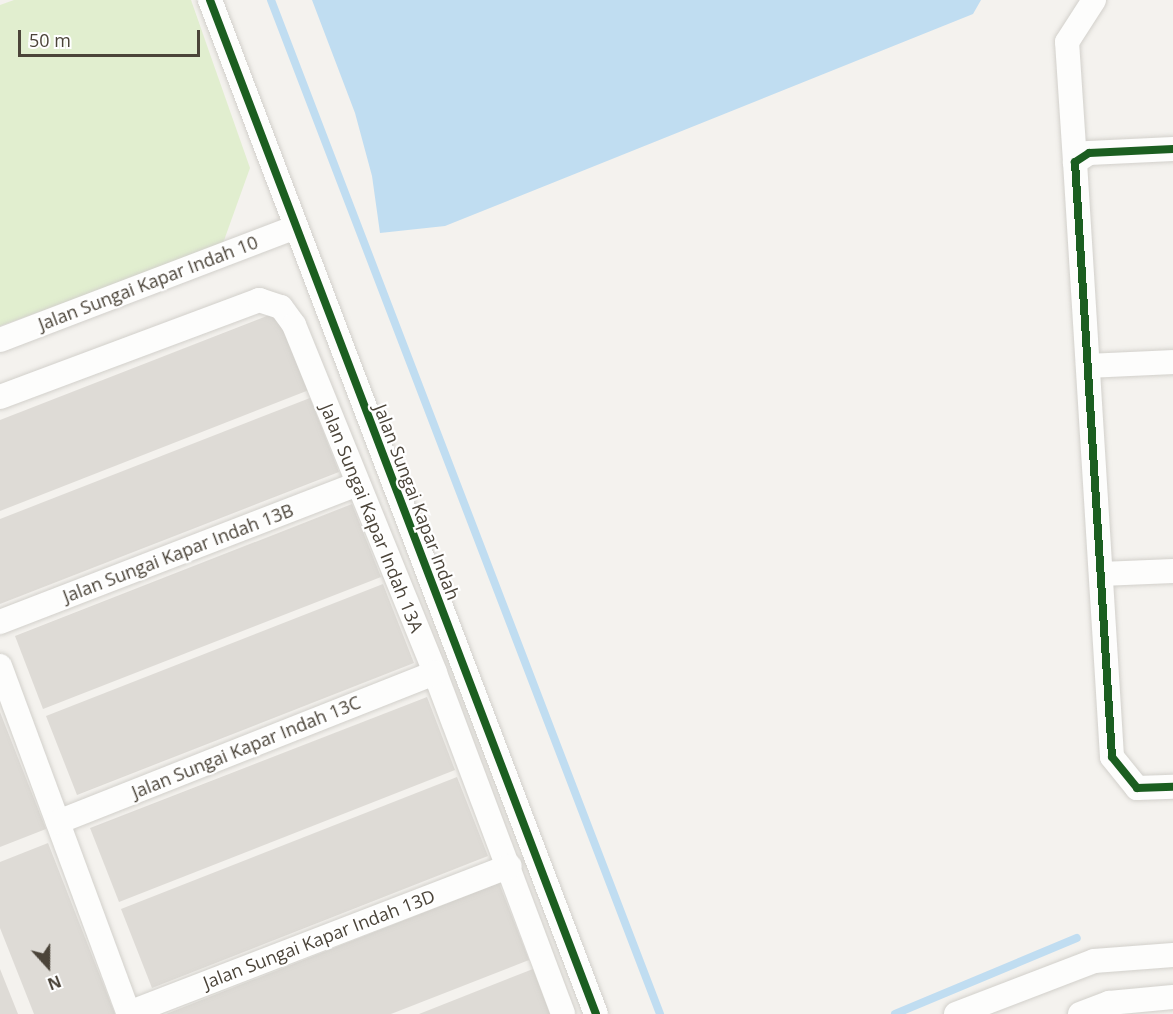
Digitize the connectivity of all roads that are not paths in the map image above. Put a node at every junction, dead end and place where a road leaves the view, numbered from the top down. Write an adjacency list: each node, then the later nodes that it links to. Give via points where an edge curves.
1 (210, 0): 5 (street, Jalan Sungai Kapar Indah)
2 (1094, 0): 4 (street, via 1067,42)
3 (1173, 149): 4 (street, via 1089,153)
4 (1075, 162): 8 (street)
5 (296, 227): 6 (street, Jalan Sungai Kapar Indah 10); 23 (street, Jalan Sungai Kapar Indah)
6 (0, 340)
7 (1173, 362): 8 (street)
8 (1088, 366): 12 (street)
9 (0, 397): 10 (street, Jalan Sungai Kapar Indah 13A, via 259,300 282,306 294,324)
10 (357, 484): 13 (street, Jalan Sungai Kapar Indah 13B); 15 (street, Jalan Sungai Kapar Indah 13A)
11 (1173, 571): 12 (street)
12 (1101, 574): 16 (street, via 1112,757 1137,788)
13 (0, 622)
14 (0, 666): 17 (street)
15 (435, 673): 17 (street, Jalan Sungai Kapar Indah 13C); 18 (street, Jalan Sungai Kapar Indah 13A)
16 (1173, 787)
17 (58, 822): 21 (street)
18 (510, 866): 21 (street, Jalan Sungai Kapar Indah 13D); 22 (street, Jalan Sungai Kapar Indah 13A)
19 (1173, 955): 24 (street, via 1094,961)
20 (1173, 998): 25 (street, via 1109,1003)
21 (129, 1014)
22 (563, 1014)
23 (596, 1014)
24 (956, 1014)
25 (1080, 1014)

